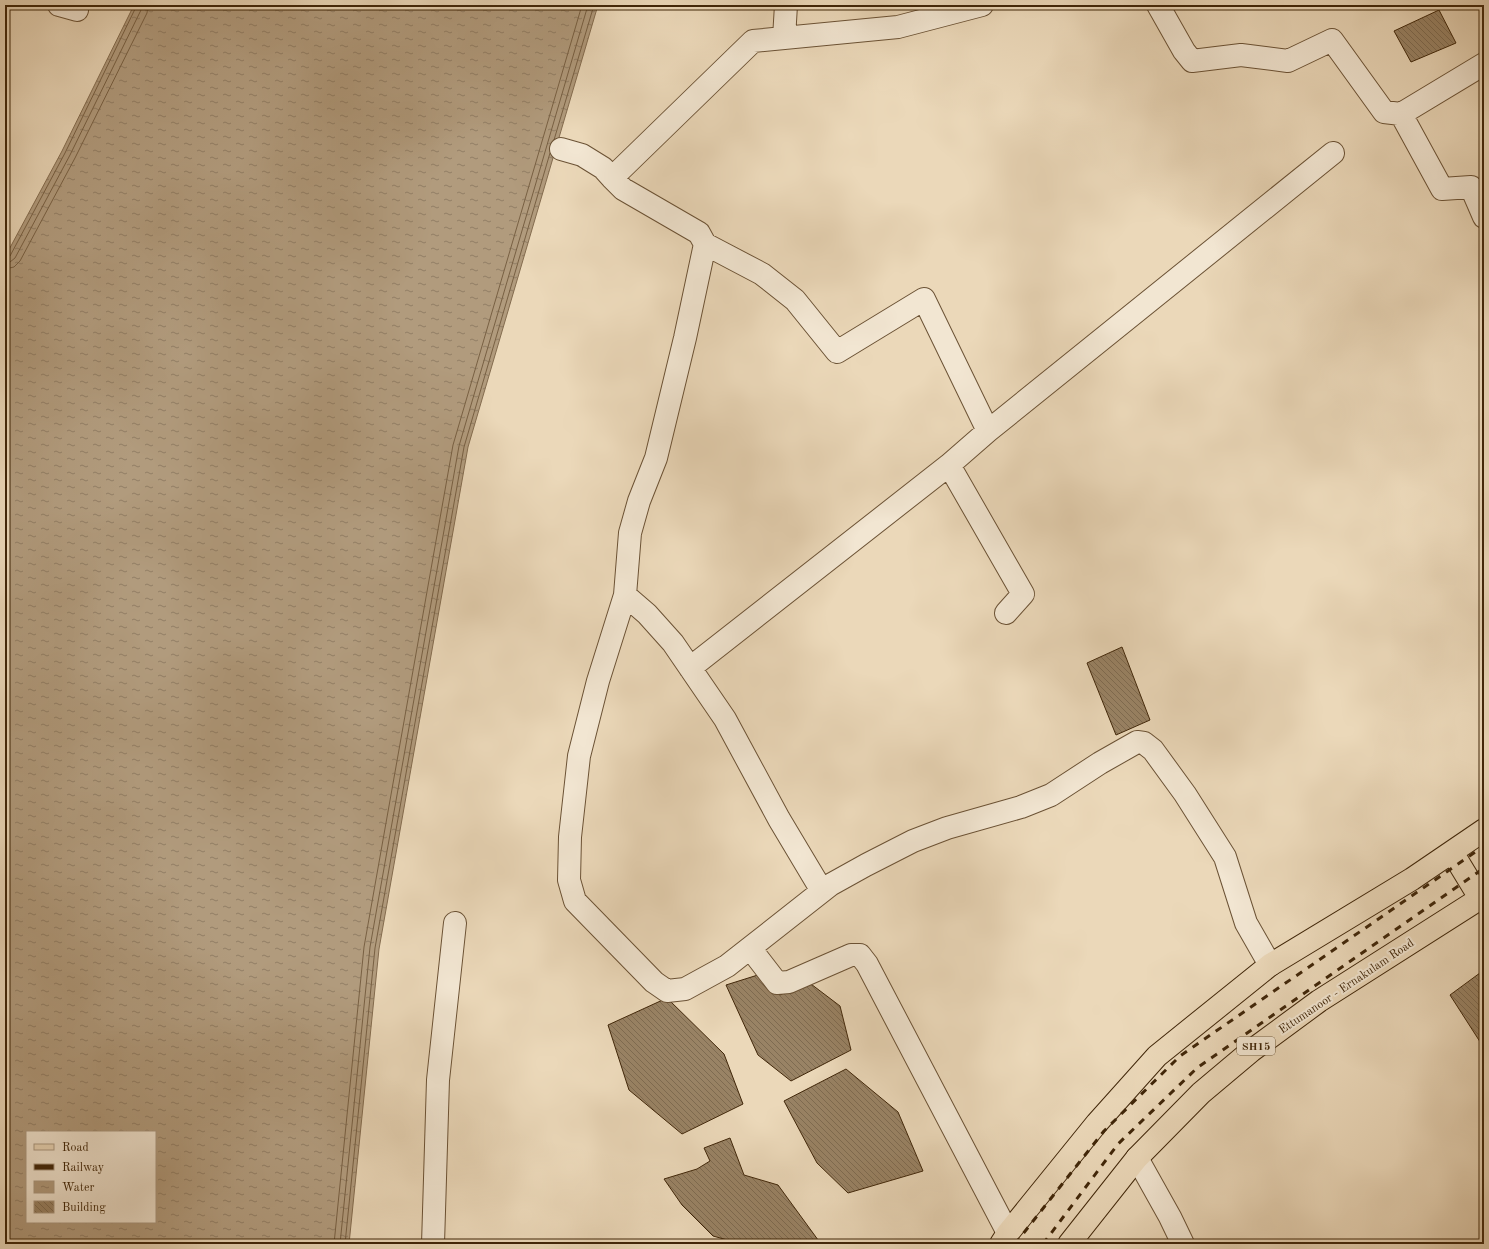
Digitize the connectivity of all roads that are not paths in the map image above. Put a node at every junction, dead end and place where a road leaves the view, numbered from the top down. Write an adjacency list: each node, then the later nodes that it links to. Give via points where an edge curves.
1 (786, 5): 4 (street)
2 (982, 5): 4 (street, via 898,27)
3 (1158, 5): 6 (street, via 1192,61 1241,55 1288,61 1332,40 1384,112)
4 (784, 38): 9 (street, via 753,41)
5 (1484, 64): 6 (street)
6 (1401, 114): 10 (street, via 1442,189 1471,187)
7 (561, 149): 9 (street, via 582,155 603,168)
8 (1333, 153): 12 (street)
9 (612, 178): 11 (street, via 623,189 699,233)
10 (1484, 217)
11 (705, 244): 12 (street, via 762,274 795,300 837,352 924,299); 14 (street, via 656,458 630,533)
12 (988, 431): 13 (street)
13 (948, 465): 15 (street, via 1024,594); 16 (street)
14 (625, 595): 16 (street, via 647,614 673,643); 22 (street, via 598,681 579,756 570,837 569,880 575,901 654,982 667,991 685,988 727,966)
15 (1006, 613)
16 (690, 668): 19 (street, via 725,719)
17 (1484, 830): 18 (main road)
18 (1452, 852): 20 (main road); 23 (main road)
19 (822, 892): 22 (street); 23 (street, via 860,868 914,841 947,828 1051,796 1125,748 1137,742 1144,743 1153,750 1180,788 1225,857 1246,923)
20 (1482, 897): 24 (main road, Ettumanoor - Ernakulam Road / SH15, via 1319,1001 1251,1050 1201,1093)
21 (455, 923): 26 (street, via 438,1080)
22 (750, 948): 25 (street, via 777,984 789,982 851,955 860,955 867,964)
23 (1270, 966): 25 (main road, via 1157,1056 1097,1123)
24 (1137, 1158): 27 (main road, Ettumanoor - Ernakulam Road / SH15); 28 (street)
25 (1004, 1239)
26 (433, 1244)
27 (1069, 1244)
28 (1183, 1244)

